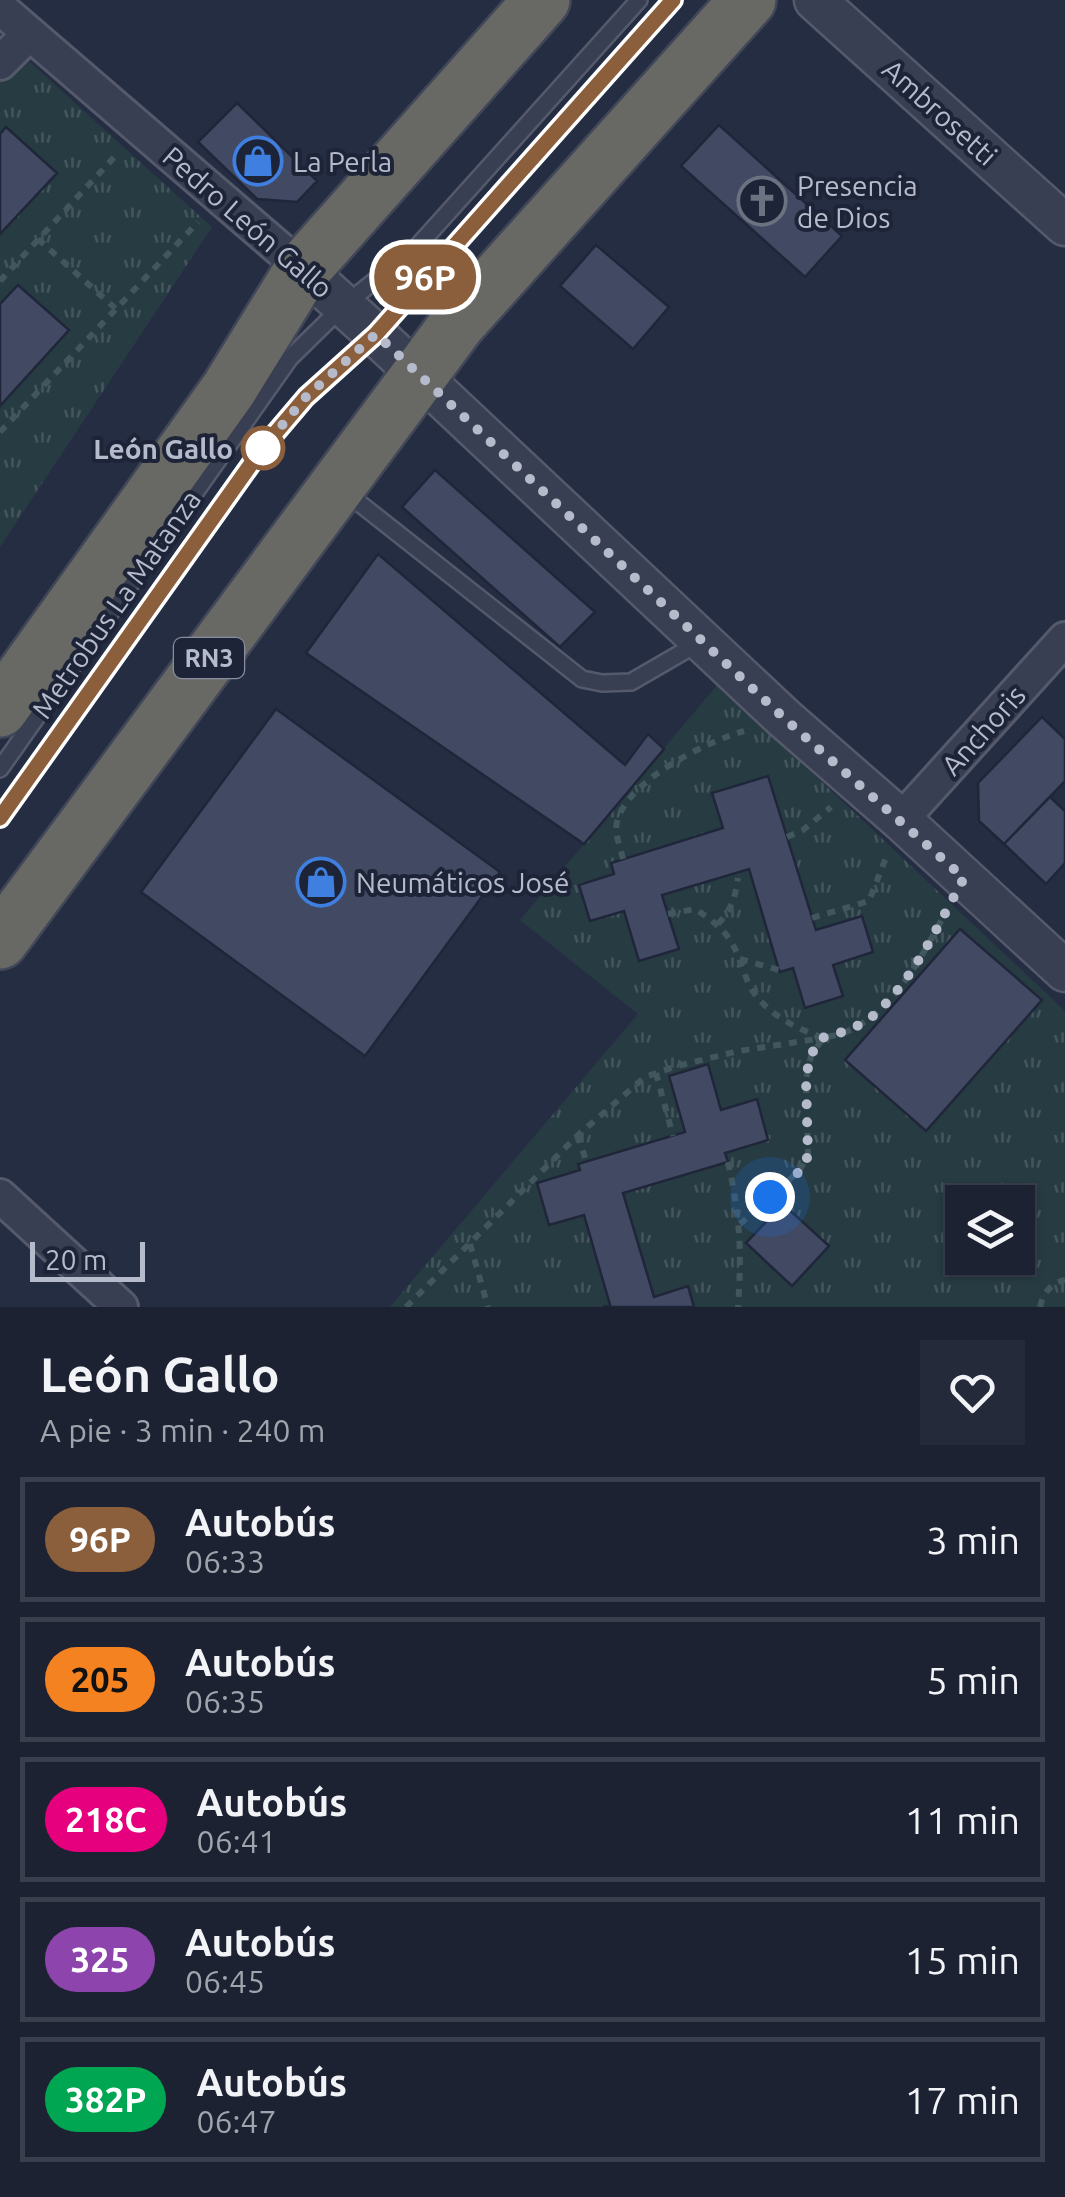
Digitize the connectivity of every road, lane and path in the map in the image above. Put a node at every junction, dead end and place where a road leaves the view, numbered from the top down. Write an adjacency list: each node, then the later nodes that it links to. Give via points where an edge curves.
1 (542, 0): 13 (highway)
2 (639, 0): 15 (lane, Metrobus La Matanza, via 416,248)
3 (673, 0): 17 (lane, Metrobus La Matanza)
4 (748, 0): 18 (highway, RN3)
5 (814, 0): 11 (street, Ambrosetti)
6 (0, 8): 7 (street, Pedro León Gallo)
7 (29, 34): 8 (street); 9 (street, Pedro León Gallo)
8 (0, 62)
9 (140, 128): 10 (street, Pedro León Gallo); 12 (path)
10 (222, 197): 13 (street, Pedro León Gallo); 16 (path)
11 (1065, 225)
12 (38, 239): 14 (path); 16 (path)
13 (304, 268): 15 (street, Pedro León Gallo); 23 (highway, via 229,389)
14 (0, 280)
15 (343, 306): 17 (street, Pedro León Gallo); 25 (lane, Metrobus La Matanza, via 290,358)
16 (116, 309): 19 (path)
17 (376, 334): 18 (street, Pedro León Gallo); 27 (lane, Metrobus La Matanza, via 306,397 261,450)
18 (418, 376): 20 (highway, RN3); 22 (street, Pedro León Gallo)
19 (0, 432)
20 (337, 486): 22 (lane, via 582,679 631,682); 36 (highway, RN3)
21 (1065, 640): 28 (street, Anchoris)
22 (702, 641): 24 (street, Pedro León Gallo)
23 (0, 709)
24 (785, 719): 26 (street, Pedro León Gallo); 30 (path, via 702,747 640,788 616,828)
25 (0, 769)
26 (855, 780): 28 (street, Pedro León Gallo); 29 (path, via 817,820)
27 (0, 818)
28 (901, 820): 32 (street, Pedro León Gallo); 34 (path, via 869,901)
29 (788, 837)
30 (624, 859)
31 (738, 878): 35 (path, via 731,910)
32 (964, 878): 39 (street, Pedro León Gallo); 40 (path, via 922,955 871,1018)
33 (668, 914): 35 (path, via 696,909)
34 (812, 918)
35 (718, 924): 37 (path)
36 (0, 941)
37 (738, 958): 38 (path); 40 (path, via 765,1005)
38 (779, 970)
39 (1065, 971)
40 (822, 1038): 41 (path); 47 (path, via 806,1079 808,1156)
41 (656, 1073): 42 (path); 43 (path)
42 (578, 1135): 44 (path); 48 (path)
43 (673, 1136)
44 (586, 1161)
45 (728, 1162): 47 (path)
46 (0, 1196): 50 (street)
47 (740, 1224): 53 (path)
48 (470, 1242): 51 (path); 52 (path)
49 (1065, 1280): 54 (path, via 1050,1287)
50 (121, 1307)
51 (406, 1307)
52 (488, 1307)
53 (738, 1307)
54 (1040, 1307)

